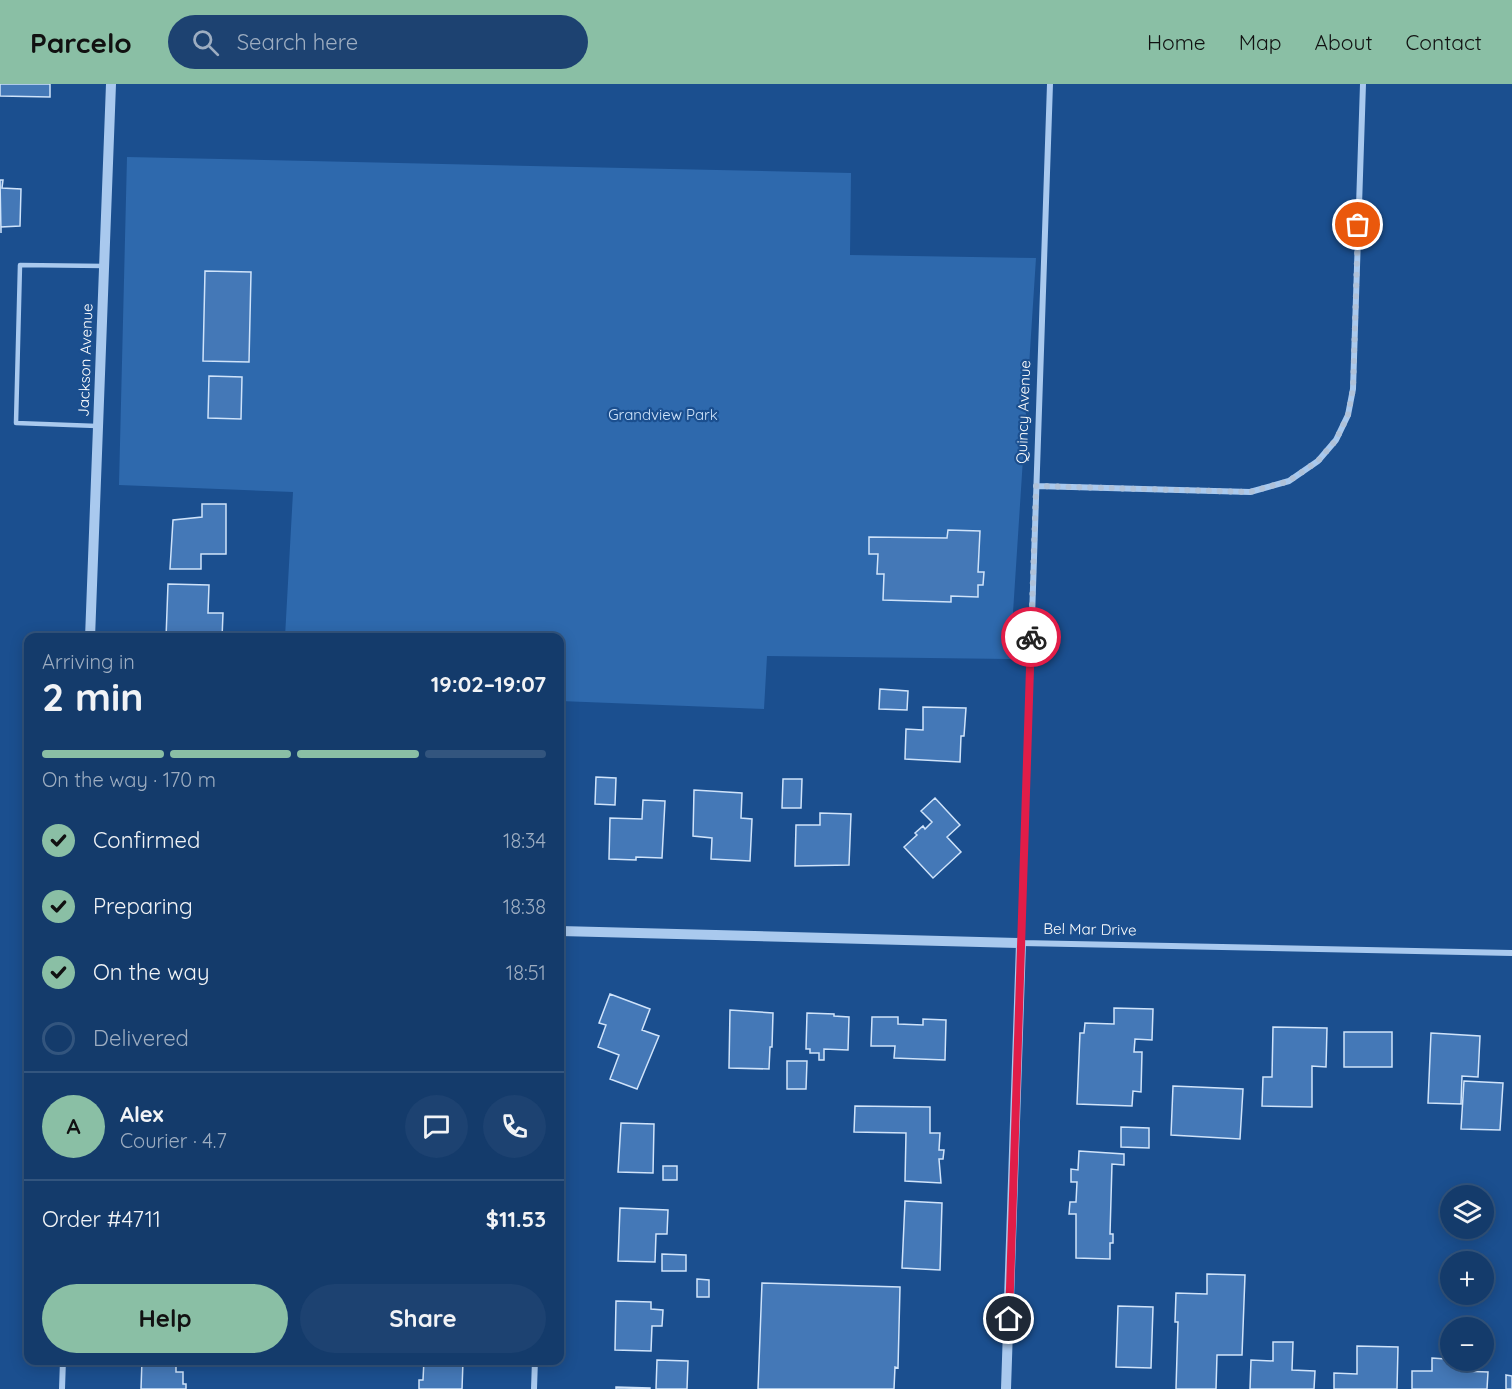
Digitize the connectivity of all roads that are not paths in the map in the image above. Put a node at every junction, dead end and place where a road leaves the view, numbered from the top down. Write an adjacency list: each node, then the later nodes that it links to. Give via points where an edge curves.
1 (111, 84): 4 (street, Jackson Avenue)
2 (1050, 84): 6 (street, Quincy Avenue)
3 (1363, 84): 6 (street, via 1353,389 1348,415 1336,440 1318,461 1289,481 1250,492)
4 (104, 266): 5 (street, Jackson Avenue); 5 (lane, via 20,265 16,423)
5 (97, 426): 7 (street, Jackson Avenue)
6 (1036, 486): 9 (street, Quincy Avenue)
7 (90, 633)
8 (564, 931): 9 (street, Bel Mar Drive)
9 (1021, 943): 10 (street, Bel Mar Drive); 15 (street, Quincy Avenue)
10 (1512, 953)
11 (63, 1365): 13 (street)
12 (535, 1365): 14 (street)
13 (62, 1389)
14 (534, 1389)
15 (1006, 1389)

